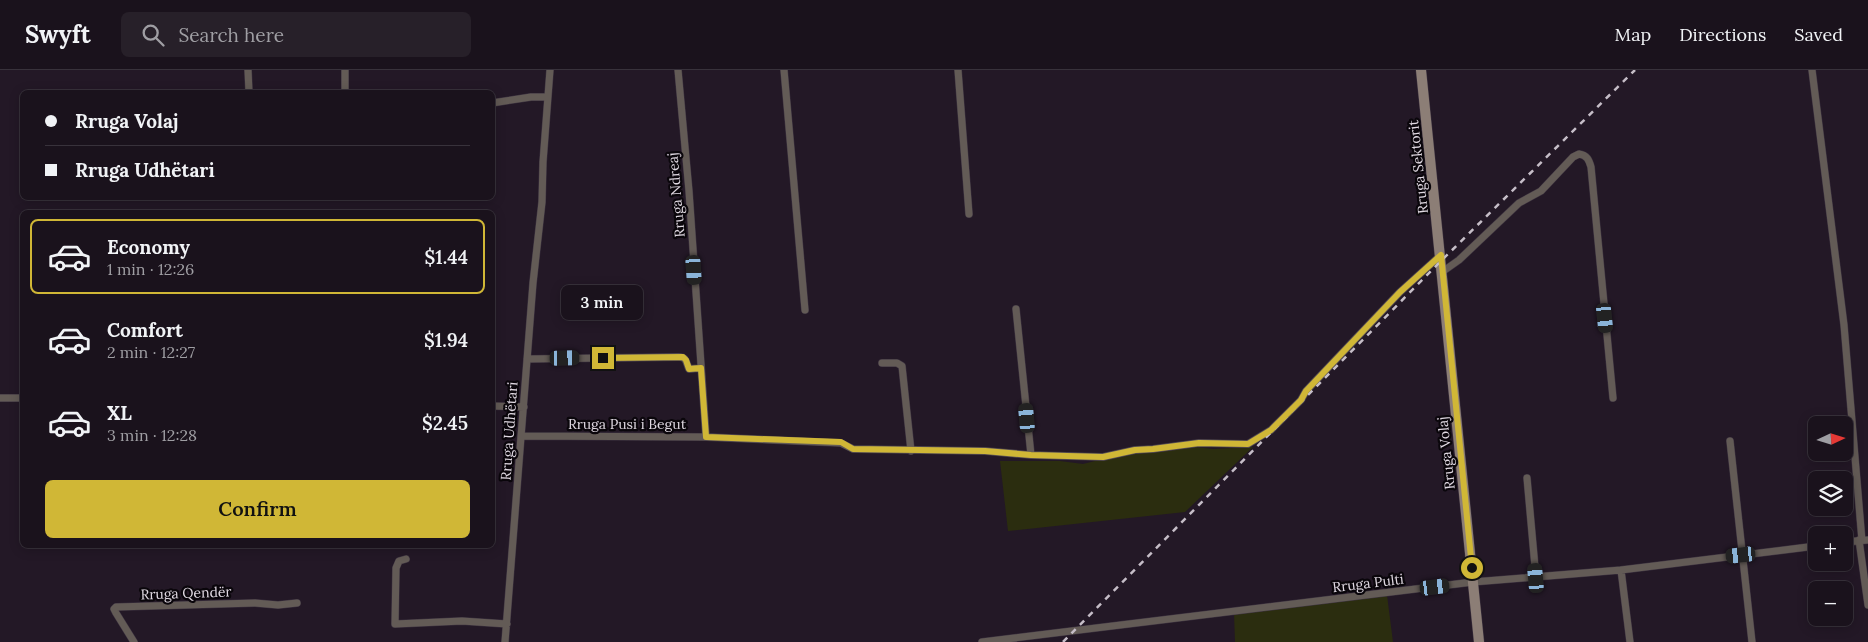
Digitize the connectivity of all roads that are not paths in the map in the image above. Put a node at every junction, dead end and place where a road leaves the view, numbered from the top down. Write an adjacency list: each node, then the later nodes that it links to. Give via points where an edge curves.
1 (248, 70): 9 (street)
2 (345, 70): 10 (street)
3 (550, 70): 11 (street, Rruga Udhëtari)
4 (678, 70): 20 (street, Rruga Ndreaj)
5 (784, 70): 17 (street)
6 (958, 70): 13 (street)
7 (1421, 70): 14 (street, Rruga Sektorit)
8 (1812, 70): 32 (street, via 1845,334)
9 (249, 90)
10 (345, 90)
11 (548, 97): 12 (street); 18 (street, Rruga Udhëtari)
12 (495, 103)
13 (969, 214)
14 (1441, 258): 15 (street, Rruga Volaj); 30 (street, Rruga Pusi i Begut, via 1400,292 1271,430 1248,444 1199,443 1135,450 1107,457)
15 (1442, 272): 23 (street, via 1519,203 1541,191 1573,157 1579,154 1586,156 1590,167); 38 (street, Rruga Volaj)
16 (1016, 308): 30 (street)
17 (805, 310)
18 (527, 359): 20 (street, via 679,357 686,360 689,369); 25 (street, Rruga Udhëtari)
19 (882, 363): 29 (street, via 902,366)
20 (701, 368): 27 (street, Rruga Ndreaj)
21 (0, 398): 22 (street)
22 (20, 398)
23 (1613, 398)
24 (495, 406): 25 (street)
25 (524, 407): 26 (street, Rruga Udhëtari)
26 (522, 436): 27 (street, Rruga Pusi i Begut); 41 (street, Rruga Udhëtari)
27 (706, 437): 29 (street, Rruga Pusi i Begut, via 841,442 853,449)
28 (1730, 441): 34 (street)
29 (910, 451): 30 (street, Rruga Pusi i Begut)
30 (1031, 455)
31 (1527, 478): 37 (street)
32 (1863, 540): 40 (street)
33 (1808, 547): 34 (street, Rruga Pulti)
34 (1741, 555): 36 (street, Rruga Pulti); 47 (street)
35 (406, 559): 41 (street, via 399,561 396,568 395,624 462,621)
36 (1621, 570): 37 (street, Rruga Pulti); 46 (street)
37 (1536, 578): 38 (street, Rruga Pulti)
38 (1473, 582): 44 (street, Rruga Pulti); 45 (street, Rruga Volaj)
39 (297, 603): 42 (street, Rruga Qendër, via 116,607 116,613)
40 (1868, 605)
41 (507, 624): 43 (street, Rruga Udhëtari)
42 (134, 642)
43 (505, 642)
44 (982, 642)
45 (1479, 642)
46 (1630, 642)
47 (1752, 642)

